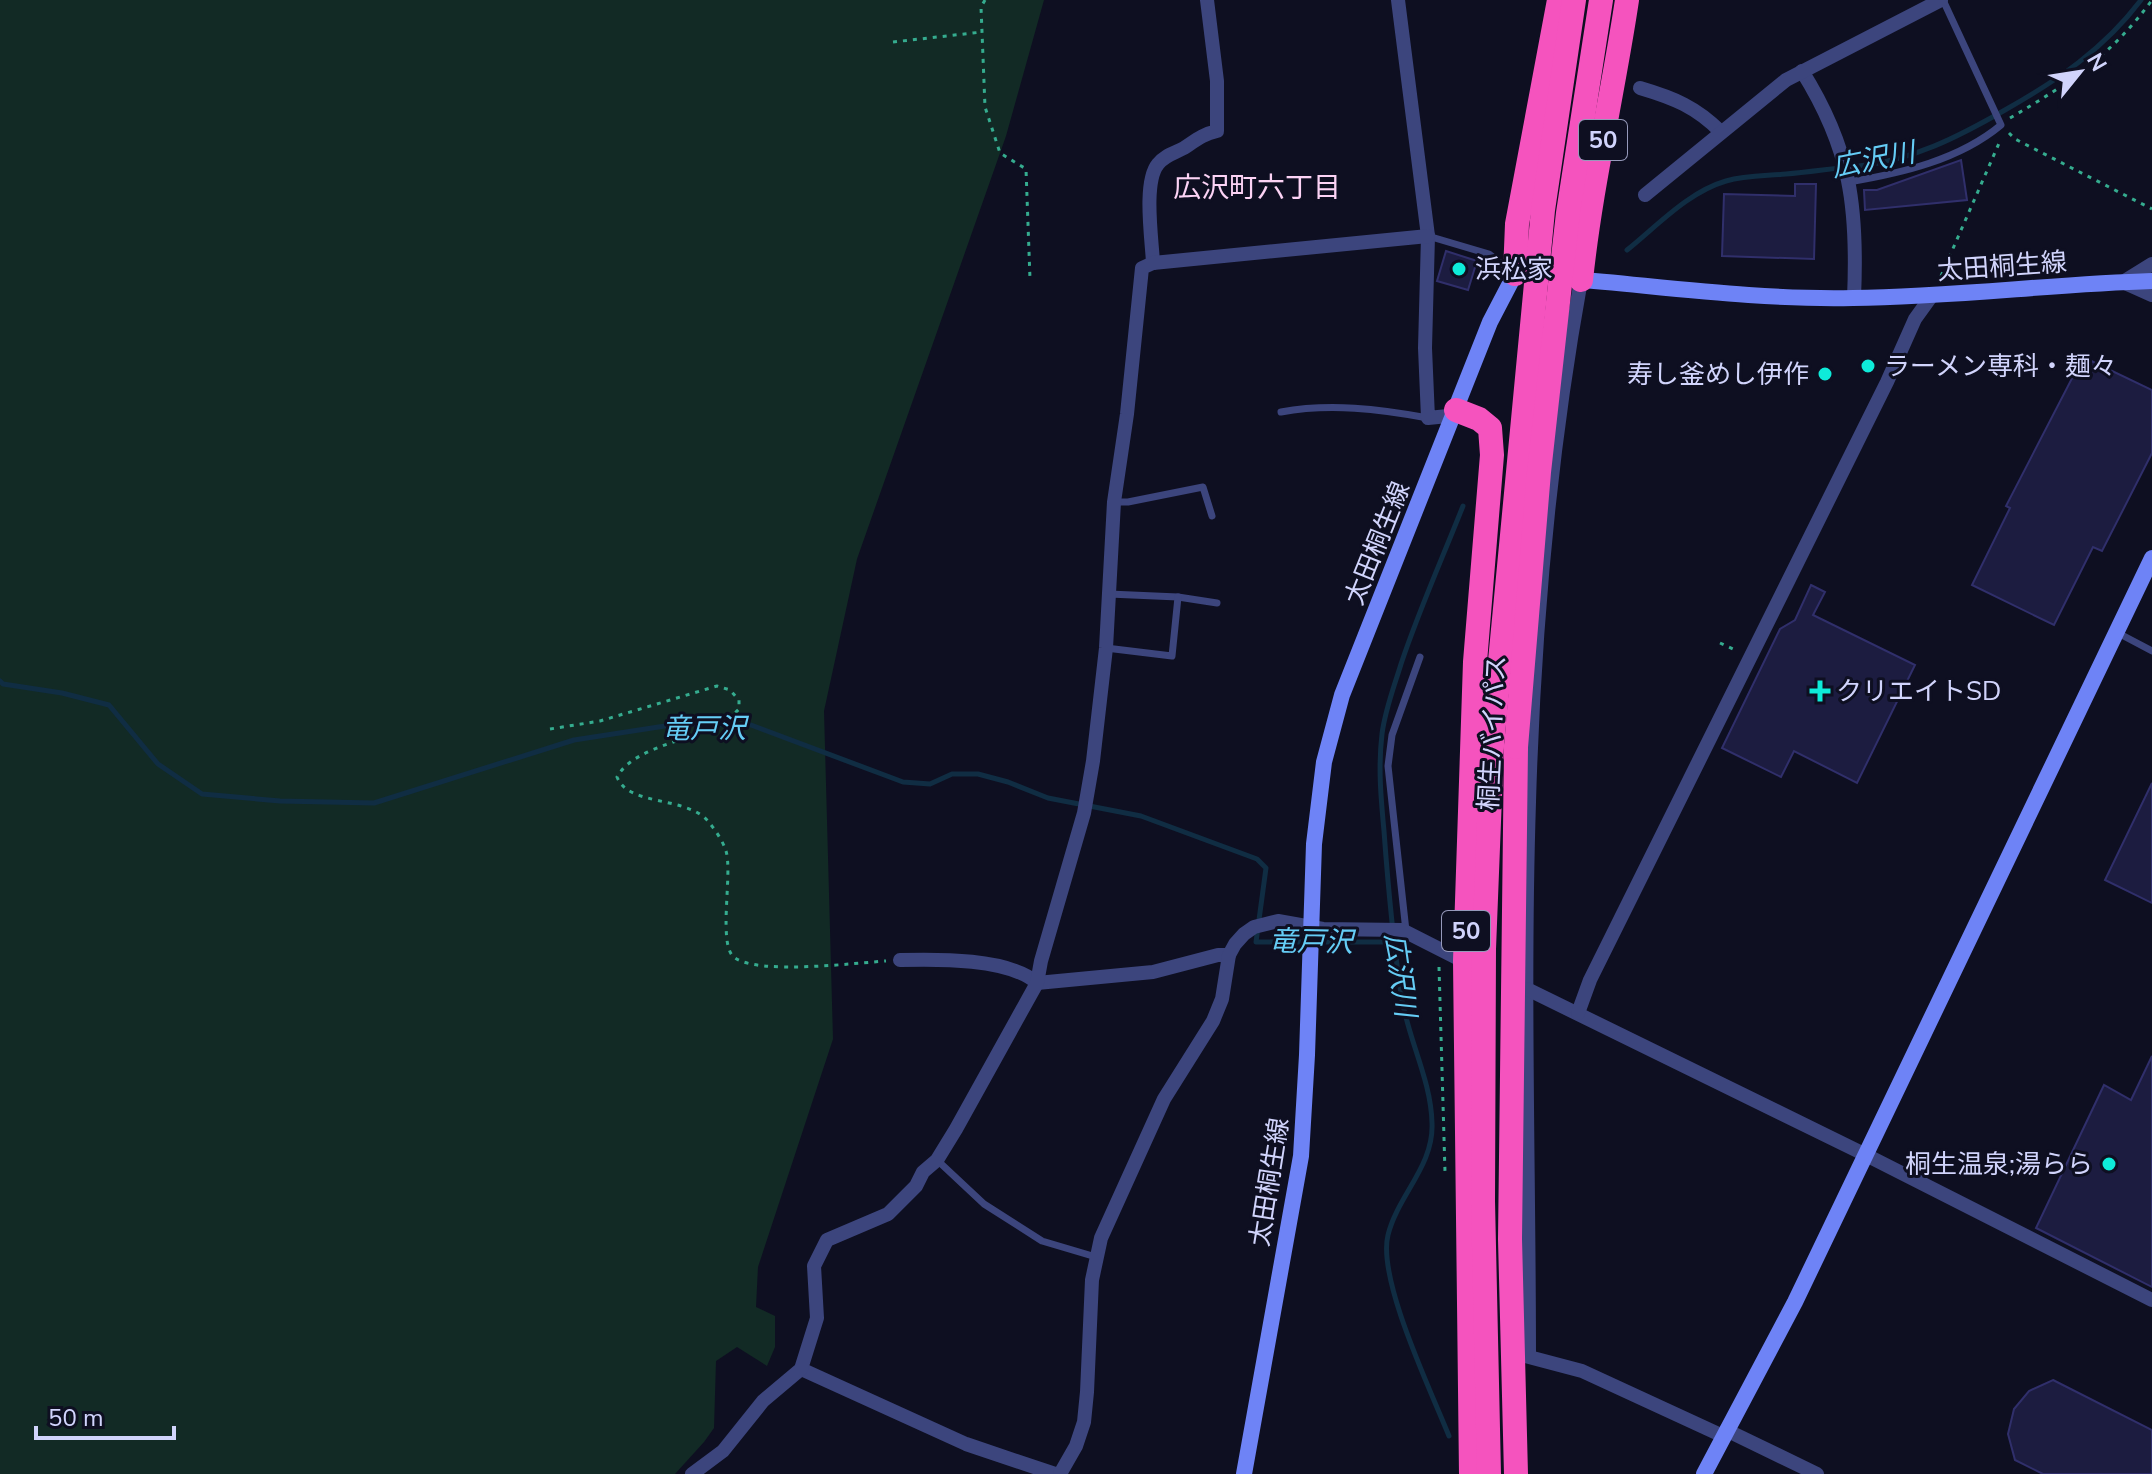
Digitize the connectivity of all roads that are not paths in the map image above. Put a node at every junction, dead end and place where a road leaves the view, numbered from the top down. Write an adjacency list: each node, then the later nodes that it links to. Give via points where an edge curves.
1 (1207, 0): 15 (street, via 1217,131 1166,156 1154,169)
2 (1398, 0): 14 (street)
3 (1559, 0): 17 (highway, via 1517,224)
4 (1574, 0): 56 (highway, 桐生バイパス / 50, bridge, via 1543,210 1492,745 1483,1186)
5 (1601, 0): 57 (highway, 桐生バイパス / 50, bridge, via 1566,228 1516,747 1510,1239)
6 (1627, 0): 18 (highway, 50)
7 (1942, 0): 8 (street); 12 (lane, via 2000,122 1975,142 1937,160)
8 (1922, 4): 9 (street)
9 (1802, 71): 11 (street); 12 (street, via 1830,121)
10 (1640, 88): 11 (street, via 1702,113)
11 (1721, 132): 13 (street)
12 (1848, 179): 23 (street, via 1854,216)
13 (1645, 195)
14 (1428, 236): 15 (street); 17 (lane, via 1489,254); 26 (street)
15 (1153, 263): 27 (street, via 1142,268 1139,277)
16 (2152, 264): 20 (street)
17 (1515, 274): 18 (main road, 太田桐生線); 24 (main road, 太田桐生線)
18 (1581, 280): 23 (main road, 太田桐生線, via 1775,298); 43 (street, via 1559,408 1540,611 1529,800)
19 (2152, 281): 20 (main road, 太田桐生線)
20 (2123, 282): 21 (main road, 太田桐生線); 22 (street)
21 (1933, 294): 23 (main road, 太田桐生線); 44 (street, via 1915,319)
22 (2152, 295)
23 (1854, 298)
24 (1456, 410): 26 (street); 37 (main road, 太田桐生線, via 1334,722 1321,780); 41 (highway, 50, via 1490,428 1492,455 1475,662)
25 (1281, 412): 26 (lane, via 1344,407)
26 (1428, 418)
27 (1114, 502): 28 (lane, via 1203,487); 30 (street)
28 (1212, 516)
29 (2152, 558): 33 (main road)
30 (1109, 594): 31 (lane); 34 (street)
31 (1178, 597): 32 (lane); 34 (lane, via 1172,656)
32 (1217, 603)
33 (2116, 632): 35 (lane); 45 (main road)
34 (1106, 648): 42 (street, via 1084,813)
35 (2152, 651)
36 (1420, 657): 38 (lane, via 1392,735 1388,766)
37 (1311, 925): 38 (street); 39 (street, via 1265,924 1244,934); 54 (main road, 太田桐生線, via 1301,1156)
38 (1398, 930): 41 (street)
39 (1229, 955): 42 (street, via 1128,976); 47 (street, via 1213,1021 1164,1099)
40 (900, 960): 42 (street, via 992,966 1026,974)
41 (1471, 965): 55 (highway, 50)
42 (1037, 983): 46 (street)
43 (1527, 989): 44 (street); 49 (street)
44 (1578, 1013): 45 (street)
45 (1866, 1155): 48 (street); 51 (main road)
46 (937, 1160): 47 (lane, via 984,1204 1042,1241); 50 (street, via 888,1214 827,1240 814,1266 817,1318)
47 (1096, 1257): 53 (street, via 1084,1422)
48 (2152, 1300)
49 (1529, 1357): 51 (street, via 1582,1371); 58 (highway)
50 (801, 1369): 52 (street, via 763,1401 723,1451); 53 (street, via 966,1444)
51 (1724, 1433): 59 (main road); 60 (street)
52 (692, 1474)
53 (1057, 1474)
54 (1244, 1474)
55 (1471, 1474)
56 (1489, 1474)
57 (1516, 1474)
58 (1529, 1474)
59 (1704, 1474)
60 (1817, 1474)

